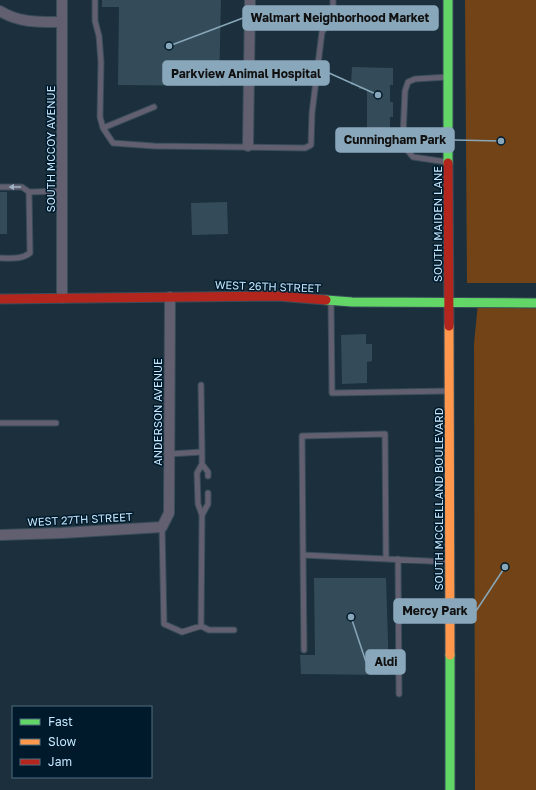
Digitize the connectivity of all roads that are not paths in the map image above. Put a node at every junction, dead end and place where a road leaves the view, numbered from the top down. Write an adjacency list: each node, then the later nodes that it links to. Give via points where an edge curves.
1 (62, 0): 7 (street, SOUTH MCCOY AVENUE)
2 (95, 0): 10 (lane, via 95,20 100,36 100,117)
3 (250, 0): 11 (street)
4 (333, 0): 11 (lane, via 330,21 322,32 312,113 311,145 305,148)
5 (448, 0): 8 (main road, SOUTH MAIDEN LANE)
6 (0, 11): 7 (street, via 26,21)
7 (62, 22): 14 (street, SOUTH MCCOY AVENUE)
8 (449, 77): 12 (main road, SOUTH MAIDEN LANE); 12 (lane, via 415,79 408,82 405,91 403,136 413,157)
9 (154, 107): 10 (lane)
10 (103, 128): 11 (lane, via 112,143 154,146)
11 (248, 146)
12 (449, 162): 21 (main road, SOUTH MAIDEN LANE)
13 (0, 187): 15 (lane, one-way to 13, via 22,187)
14 (62, 191): 15 (lane); 18 (street, SOUTH MCCOY AVENUE)
15 (29, 192): 16 (lane, via 30,252 18,258)
16 (0, 258)
17 (170, 297): 18 (main road, WEST 26TH STREET); 20 (main road, WEST 26TH STREET, via 278,296); 28 (street, ANDERSON AVENUE)
18 (62, 298): 19 (main road, WEST 26TH STREET)
19 (0, 299)
20 (330, 300): 21 (main road, WEST 26TH STREET); 24 (lane, via 332,393)
21 (450, 303): 22 (main road, WEST 26TH STREET); 24 (main road, SOUTH MCCLELLAND BOULEVARD)
22 (536, 303)
23 (201, 385): 27 (lane)
24 (450, 391): 38 (main road, SOUTH MCCLELLAND BOULEVARD)
25 (0, 423): 26 (lane)
26 (56, 423)
27 (202, 452): 28 (lane); 29 (lane)
28 (169, 454): 33 (street, ANDERSON AVENUE, via 169,513)
29 (202, 464): 30 (lane); 32 (lane, via 197,473 198,504)
30 (208, 476)
31 (208, 493): 32 (lane, via 208,504)
32 (202, 515): 39 (lane)
33 (162, 527): 34 (street, WEST 27TH STREET); 39 (lane, via 164,624 182,632)
34 (0, 535)
35 (303, 555): 36 (lane); 36 (lane, via 302,436 384,434); 41 (lane)
36 (386, 558): 37 (lane)
37 (398, 559): 38 (lane); 42 (lane)
38 (450, 562): 43 (main road, SOUTH MCCLELLAND BOULEVARD)
39 (201, 626): 40 (lane, via 209,630)
40 (234, 630)
41 (304, 650)
42 (399, 694)
43 (450, 790)

